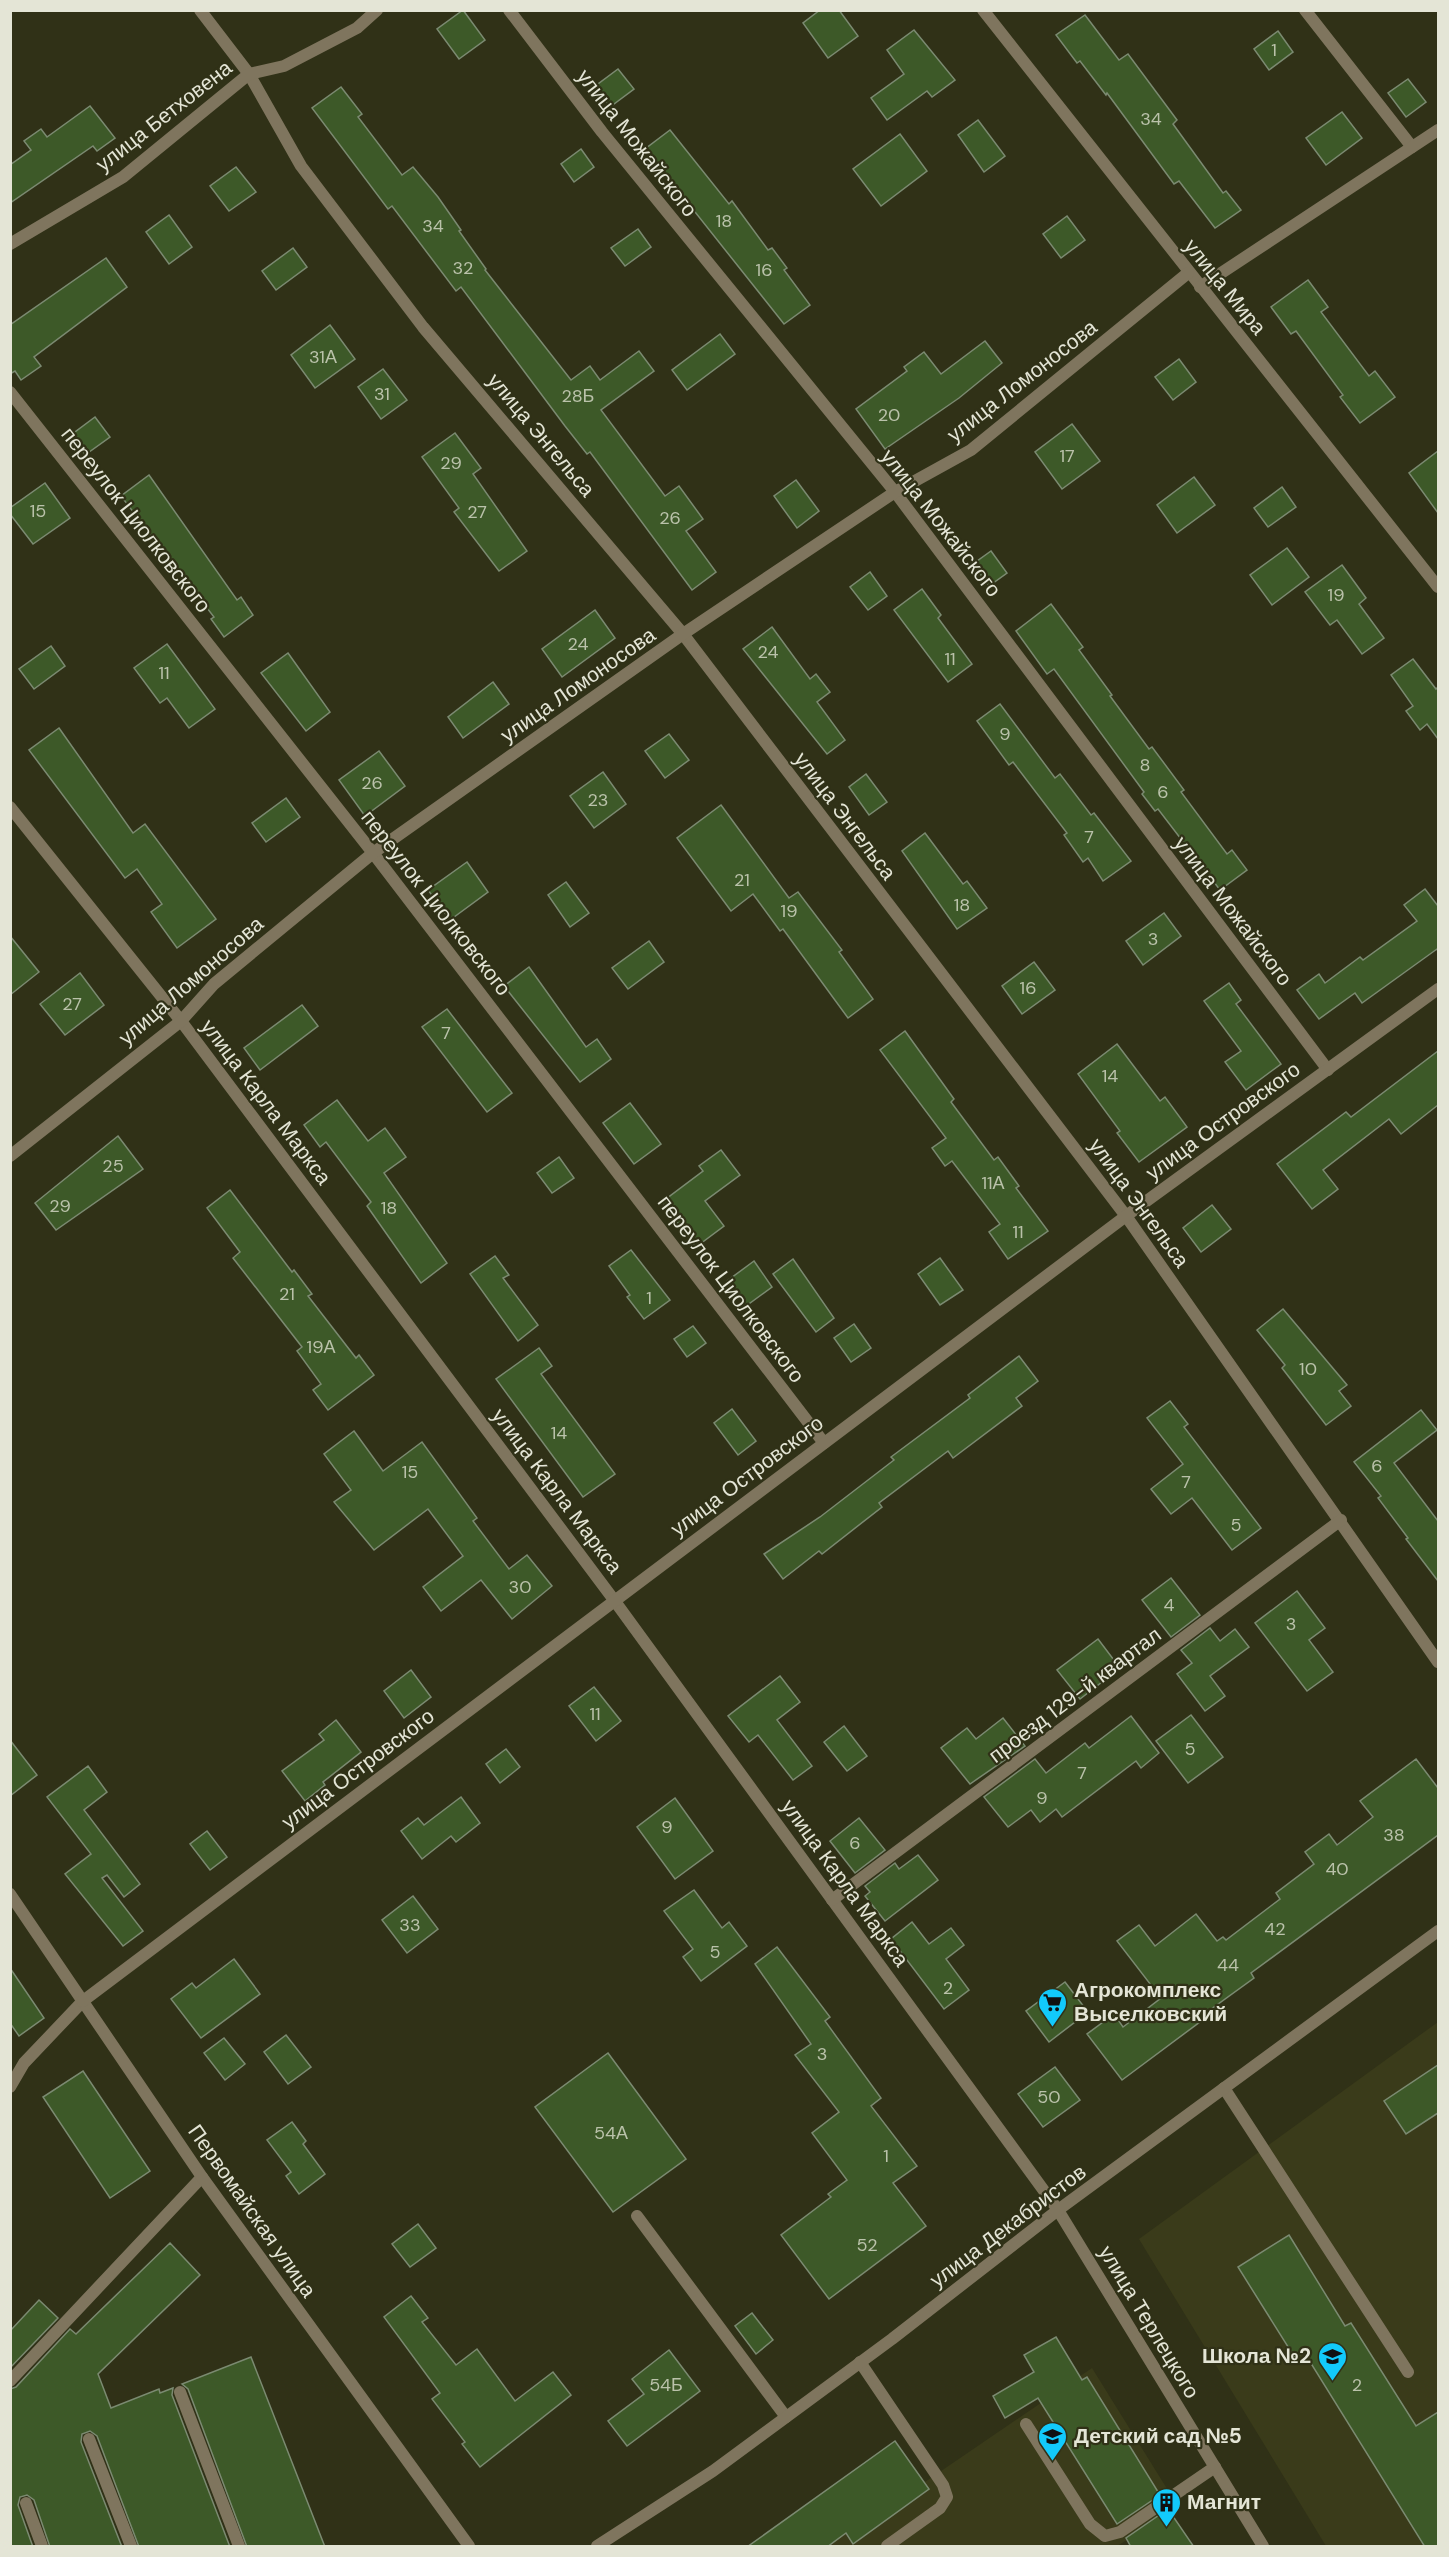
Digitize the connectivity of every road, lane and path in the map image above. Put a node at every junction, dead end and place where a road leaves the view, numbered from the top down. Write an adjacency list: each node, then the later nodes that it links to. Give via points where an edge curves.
1 (200, 10): 6 (street, улица Энгельса)
2 (377, 10): 6 (street, улица Бетховена, via 357,27 284,66)
3 (509, 10): 13 (street, улица Можайского, via 602,132)
4 (983, 10): 10 (street, улица Мира)
5 (1305, 10): 8 (street)
6 (249, 74): 9 (street, улица Бетховена, via 123,177); 15 (street, улица Энгельса, via 301,166 423,327)
7 (1438, 130): 8 (street)
8 (1412, 147): 11 (street)
9 (10, 244)
10 (1188, 273): 11 (street, улица Мира); 13 (street, улица Ломоносова, via 971,450)
11 (1200, 287): 14 (street, улица Мира)
12 (10, 392): 17 (street, переулок Циолковского)
13 (895, 492): 15 (street, улица Ломоносова); 20 (street, улица Можайского)
14 (1438, 587)
15 (683, 634): 17 (street, улица Ломоносова); 22 (street, улица Энгельса)
16 (10, 807): 19 (street, улица Карла Маркса)
17 (374, 853): 19 (street, улица Ломоносова, via 214,984); 23 (street, переулок Циолковского)
18 (1438, 989): 20 (street, улица Островского)
19 (181, 1021): 21 (street, улица Ломоносова); 25 (street, улица Карла Маркса)
20 (1328, 1070): 22 (street, улица Островского)
21 (10, 1156)
22 (1126, 1216): 23 (street, улица Островского); 24 (street, улица Энгельса)
23 (824, 1443): 25 (street, улица Островского)
24 (1341, 1520): 26 (street, улица Энгельса); 28 (street, проезд 129-й квартал)
25 (614, 1600): 28 (street, улица Карла Маркса); 30 (street, улица Островского)
26 (1438, 1662)
27 (10, 1894): 30 (street, Первомайская улица)
28 (832, 1900): 34 (street, улица Карла Маркса)
29 (1438, 1931): 32 (street, улица Декабристов)
30 (83, 2001): 31 (street, улица Островского, via 24,2063); 33 (street, Первомайская улица)
31 (10, 2087)
32 (1224, 2088): 34 (street, улица Декабристов); 37 (street)
33 (202, 2177): 38 (street); 48 (street, Первомайская улица)
34 (1058, 2210): 36 (street, улица Декабристов); 43 (street, улица Терлецкого)
35 (637, 2216): 40 (street)
36 (860, 2362): 40 (street, улица Декабристов); 50 (street, via 943,2485 947,2497 940,2508)
37 (1408, 2372)
38 (10, 2382)
39 (180, 2392): 47 (street)
40 (786, 2417): 49 (street, улица Декабристов, via 713,2471)
41 (1026, 2424): 43 (street, via 1090,2524 1106,2536 1120,2532)
42 (89, 2439): 46 (street)
43 (1215, 2467): 51 (street, улица Терлецкого)
44 (26, 2503): 45 (street)
45 (42, 2547)
46 (131, 2547)
47 (239, 2547)
48 (470, 2547)
49 (597, 2547)
50 (887, 2547)
51 (1263, 2547)

